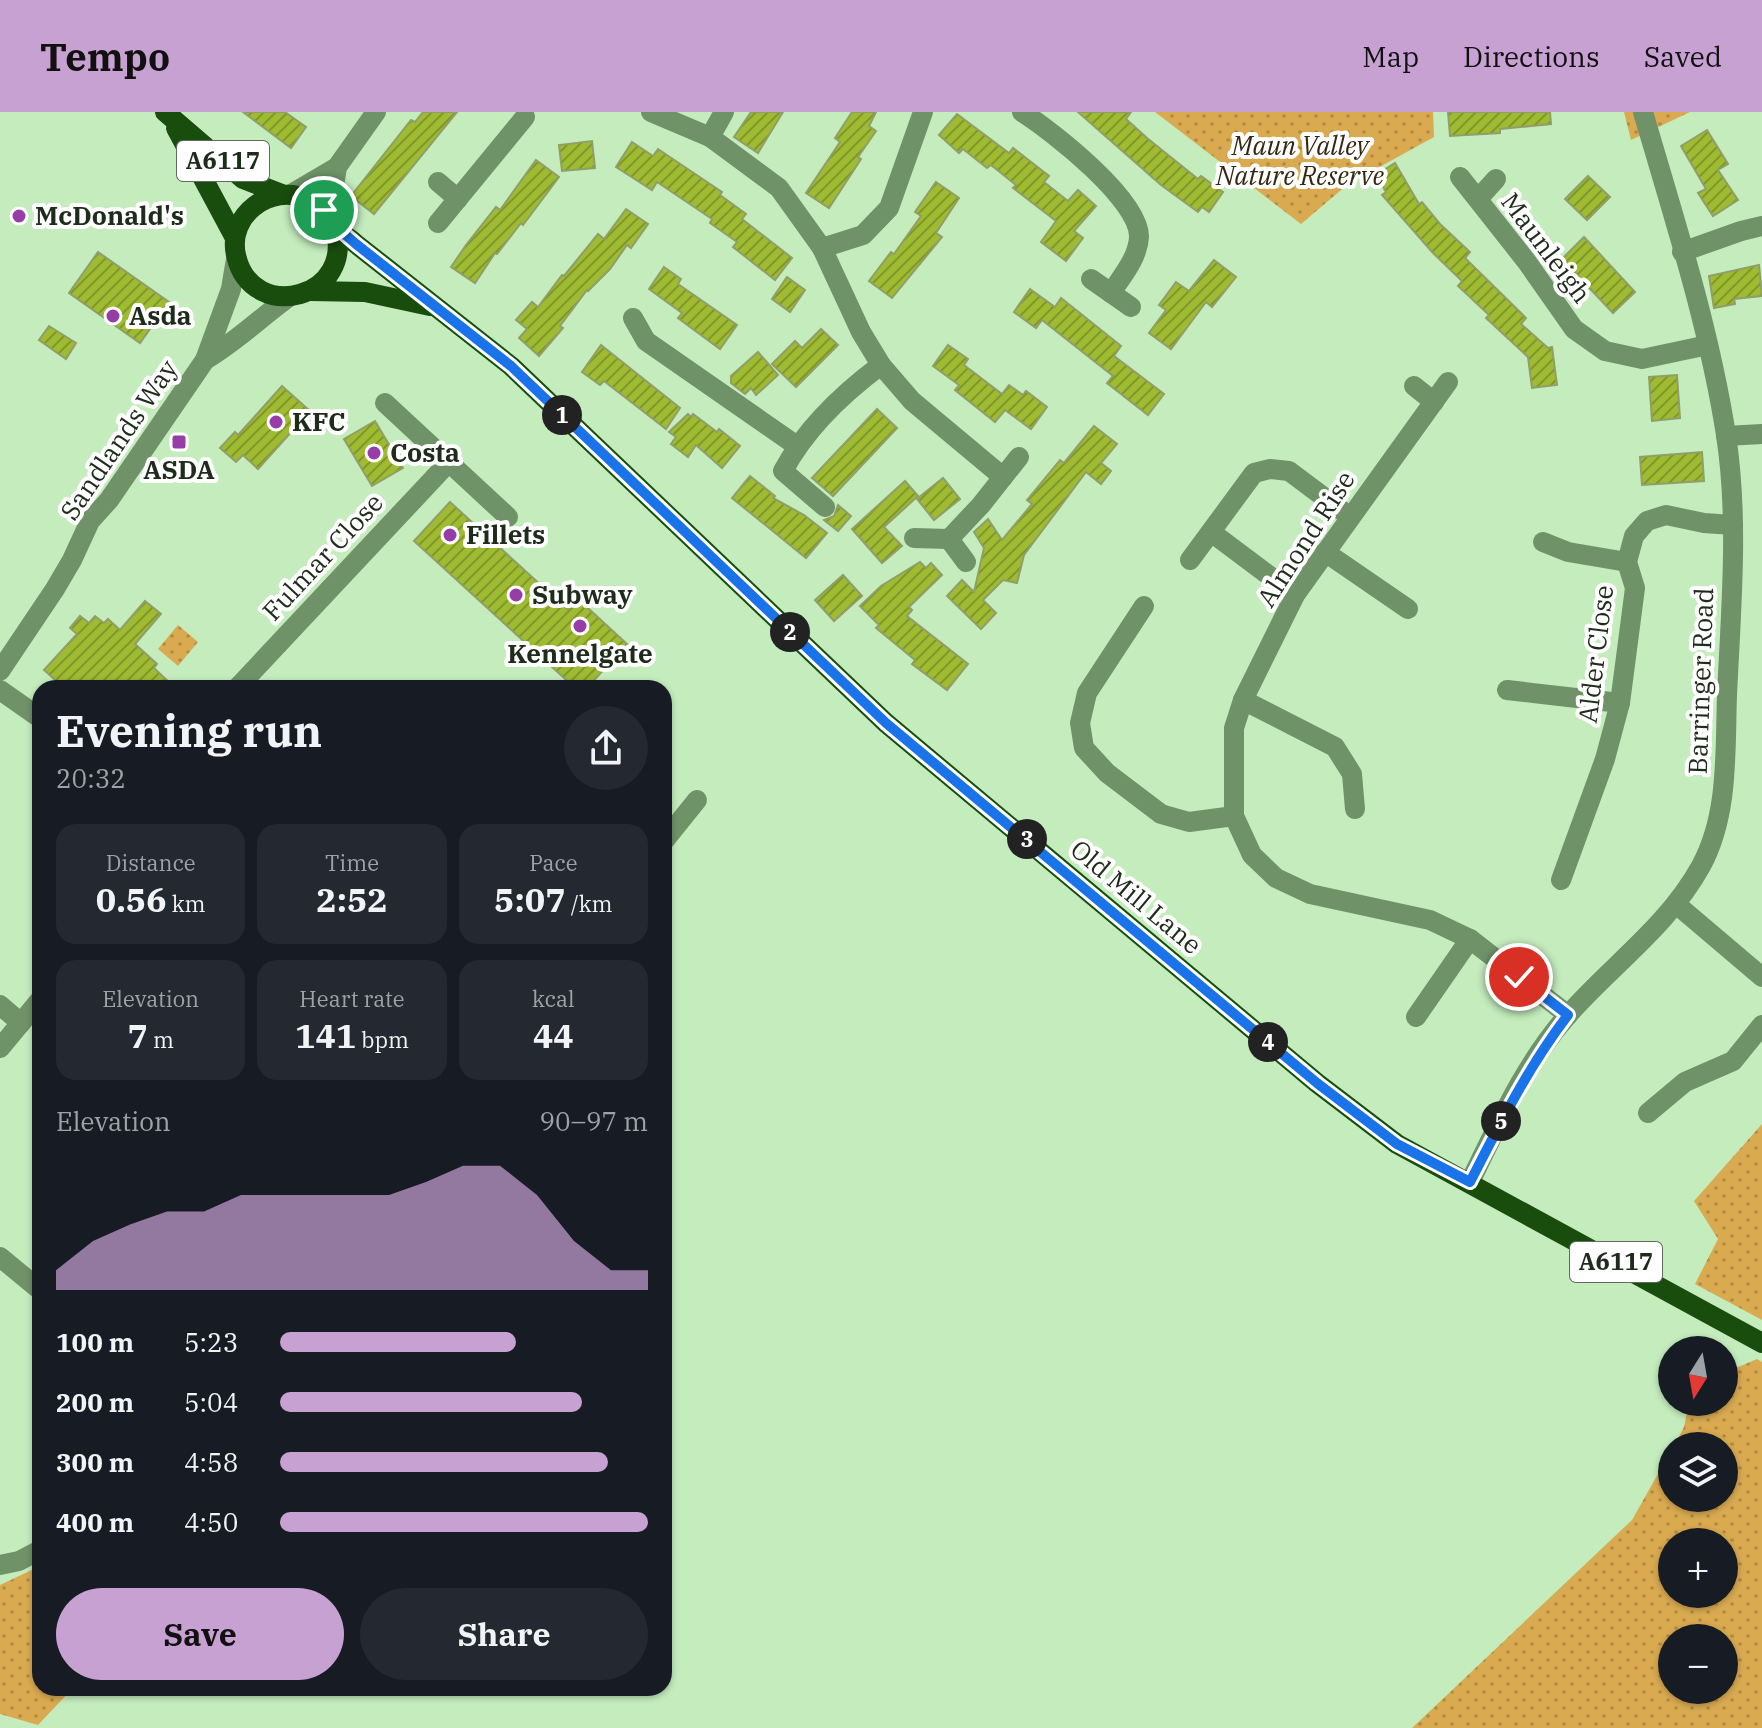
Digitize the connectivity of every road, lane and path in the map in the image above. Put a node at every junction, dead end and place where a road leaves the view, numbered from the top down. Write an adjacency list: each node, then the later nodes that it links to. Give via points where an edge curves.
1 (376, 112): 10 (street)
2 (651, 112): 9 (street)
3 (724, 112): 9 (street)
4 (923, 112): 21 (street, via 889,208 863,235)
5 (1022, 112): 26 (street, via 1074,149 1138,222 1135,256)
6 (1643, 112): 22 (street, Barringer Road)
7 (527, 114): 15 (street)
8 (167, 115): 14 (main road, Old Mill Lane / A6117, via 243,179); 20 (main road, Old Mill Lane / A6117)
9 (710, 137): 21 (street, via 779,188)
10 (337, 167): 14 (street); 17 (street)
11 (1460, 177): 16 (street, Maunleigh)
12 (1496, 179): 16 (street, Maunleigh)
13 (438, 182): 15 (street)
14 (287, 194): 17 (main road, Old Mill Lane / A6117, via 317,204); 20 (main road, A6117, via 257,203)
15 (458, 199): 18 (street)
16 (1478, 199): 31 (street, Maunleigh, via 1574,329 1605,351 1642,359)
17 (331, 221): 25 (main road, via 336,259 322,283); 28 (main road, Old Mill Lane / A6117)
18 (438, 223)
19 (1762, 226): 22 (street)
20 (235, 238): 23 (main road, Old Mill Lane / A6117)
21 (822, 248): 33 (street)
22 (1682, 252): 31 (street, Barringer Road)
23 (236, 259): 27 (main road, via 256,287); 32 (street, via 231,289)
24 (1091, 279): 26 (street)
25 (310, 291): 27 (main road, Old Mill Lane / A6117); 28 (main road, Old Mill Lane / A6117, via 365,292)
26 (1111, 293): 29 (street)
27 (289, 297): 32 (street)
28 (434, 307): 82 (main road, Old Mill Lane / A6117, via 511,366 897,733 1317,1083 1397,1144)
29 (1131, 307)
30 (633, 318): 40 (street, via 646,341)
31 (1708, 345): 39 (street, Barringer Road)
32 (205, 360): 59 (street, Sandlands Way, via 90,521 55,589)
33 (881, 365): 40 (street, via 847,390); 43 (street, via 912,401)
34 (1448, 382): 36 (street, Almond Rise)
35 (1414, 386): 36 (street)
36 (1434, 402): 45 (street, Almond Rise)
37 (385, 403): 42 (street)
38 (1762, 434): 39 (street)
39 (1726, 436): 47 (street, Barringer Road)
40 (797, 446): 44 (street, via 783,471)
41 (1019, 457): 43 (street)
42 (449, 462): 46 (street); 60 (street, Fulmar Close)
43 (1003, 477): 50 (street)
44 (825, 507)
45 (1349, 516): 48 (street, via 1289,471 1270,469 1254,473); 52 (street, Almond Rise)
46 (508, 517)
47 (1733, 525): 55 (street, Alder Close, via 1666,515 1647,521 1634,536); 71 (street, Barringer Road, via 1720,815 1702,865)
48 (1211, 532): 53 (street); 56 (street)
49 (914, 538): 50 (street)
50 (949, 539): 54 (street)
51 (1543, 542): 55 (street)
52 (1325, 552): 56 (street, Almond Rise); 58 (street)
53 (1190, 560)
54 (966, 562)
55 (1627, 562): 64 (street, Alder Close, via 1635,588)
56 (1295, 595): 63 (street, Almond Rise)
57 (1144, 606): 68 (street, via 1087,693 1080,723 1084,748 1107,773 1161,814 1189,822)
58 (1408, 609)
59 (0, 671)
60 (245, 680)
61 (0, 690): 65 (street)
62 (1507, 690): 64 (street)
63 (1243, 700): 67 (street, via 1335,747 1352,774); 68 (street, Almond Rise, via 1234,728)
64 (1620, 703): 70 (street, Alder Close)
65 (32, 712)
66 (697, 800): 69 (street)
67 (1355, 809)
68 (1234, 816): 72 (street, Almond Rise, via 1252,855 1276,878 1310,894 1430,920)
69 (672, 831)
70 (1561, 880)
71 (1676, 904): 73 (street); 76 (street, Barringer Road)
72 (1470, 939): 76 (street, Almond Rise); 77 (street)
73 (1762, 977)
74 (0, 1005): 78 (street)
75 (32, 1010): 78 (street)
76 (1568, 1015): 82 (street, Barringer Road, via 1513,1098)
77 (1416, 1017)
78 (21, 1023): 80 (street)
79 (1762, 1025): 81 (street, via 1733,1061 1685,1082)
80 (0, 1048)
81 (1648, 1113)
82 (1470, 1182): 85 (main road, Old Mill Lane / A6117)
83 (0, 1257): 84 (street)
84 (32, 1283)
85 (1762, 1343)
86 (32, 1554): 87 (street)
87 (0, 1565)

